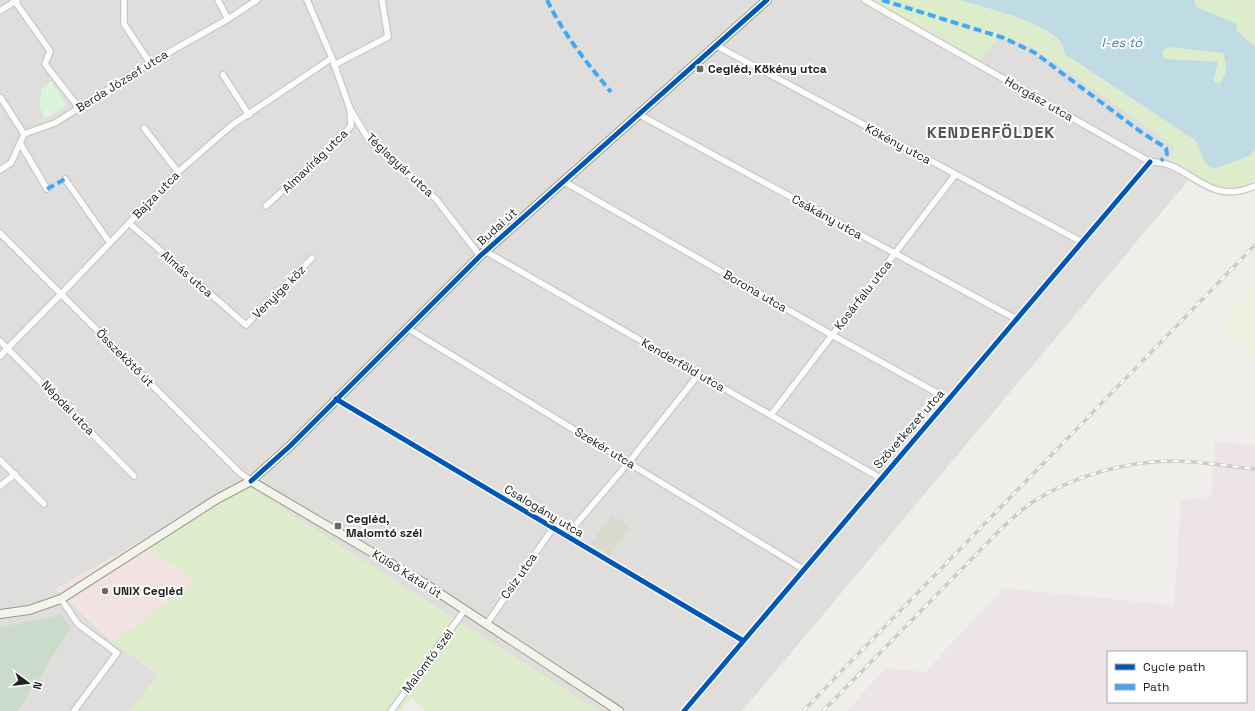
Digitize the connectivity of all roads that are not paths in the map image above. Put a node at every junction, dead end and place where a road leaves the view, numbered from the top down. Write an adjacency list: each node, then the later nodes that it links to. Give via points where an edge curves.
1 (15, 0): 9 (street); 17 (street, via 50,51 45,64)
2 (124, 0): 13 (street, via 124,24)
3 (218, 0): 10 (street)
4 (257, 0): 10 (street, Berda József utca)
5 (307, 0): 12 (street, Téglagyár utca)
6 (382, 0): 14 (street, via 388,37)
7 (767, 0): 11 (main road, Budai út)
8 (865, 0): 24 (street, Horgász utca)
9 (0, 11)
10 (228, 19): 13 (street, Berda József utca)
11 (715, 45): 19 (main road, Budai út); 27 (street, Kökény utca)
12 (332, 58): 14 (street, Téglagyár utca); 20 (street, Bajza utca)
13 (150, 63): 17 (street, Berda József utca)
14 (334, 65): 18 (street, Téglagyár utca)
15 (222, 75): 20 (street)
16 (0, 99): 22 (street)
17 (79, 108): 22 (street, Berda József utca, via 55,123)
18 (350, 109): 32 (street, Almavirág utca, via 350,126 343,135); 37 (street, Téglagyár utca, via 369,140 436,199)
19 (638, 114): 29 (main road, Budai út); 38 (street, Csákány utca)
20 (249, 115): 26 (street, Bajza utca, via 232,125)
21 (144, 128): 26 (street)
22 (24, 134): 23 (street)
23 (20, 143): 25 (street, via 11,163); 31 (street)
24 (1150, 162): 30 (street, Horgász utca, via 1161,161 1216,191 1239,192); 35 (street, Szövetkezet utca)
25 (0, 170)
26 (178, 172): 33 (street, Bajza utca)
27 (955, 175): 35 (street, Kökény utca); 38 (street, Kosárfalu utca)
28 (65, 179): 36 (street)
29 (563, 181): 37 (main road, Budai út); 44 (street, Borona utca)
30 (1255, 186)
31 (47, 189)
32 (266, 206)
33 (129, 223): 36 (street, Bajza utca); 42 (street, Almás utca)
34 (0, 233): 40 (street, Összekötő út)
35 (1082, 242): 41 (street, Szövetkezet utca)
36 (110, 243): 40 (street, Bajza utca)
37 (482, 253): 43 (main road, Budai út); 48 (street, Kenderföld utca)
38 (895, 254): 41 (street, Csákány utca); 44 (street, Kosárfalu utca)
39 (312, 258): 42 (street, Venyige köz)
40 (61, 294): 46 (street, Bajza utca); 57 (street, Összekötő út, via 240,473)
41 (1016, 319): 50 (street, Szövetkezet utca)
42 (246, 325)
43 (407, 328): 49 (main road, Budai út); 53 (street, Szekér utca)
44 (832, 335): 50 (street, Borona utca); 51 (street, Kosárfalu utca)
45 (0, 341): 46 (street, Népdal utca)
46 (8, 347): 47 (street, Bajza utca); 55 (street, Népdal utca)
47 (0, 356)
48 (699, 374): 51 (street, Kenderföld utca); 53 (street)
49 (336, 399): 57 (main road, Budai út); 60 (street, Csalogány utca)
50 (948, 399): 56 (street, Szövetkezet utca)
51 (771, 415): 56 (street, Kenderföld utca)
52 (0, 460): 54 (street)
53 (629, 462): 61 (street); 62 (street, Szekér utca)
54 (14, 474): 58 (street); 59 (street)
55 (134, 476)
56 (880, 478): 62 (street, Szövetkezet utca)
57 (251, 481): 63 (main road, via 217,499); 64 (main road, Külső Kátai út, via 382,557)
58 (0, 486)
59 (44, 504)
60 (553, 528): 61 (street, Csalogány utca); 66 (street, Csíz utca)
61 (566, 536): 67 (street, Csalogány utca)
62 (803, 569): 67 (street, Szövetkezet utca)
63 (61, 599): 65 (main road, via 29,610); 68 (street, via 78,624 118,653)
64 (464, 611): 66 (main road, Külső Kátai út); 69 (street, Malomtó szél)
65 (0, 614)
66 (486, 625): 70 (main road, Külső Kátai út)
67 (742, 640): 71 (street, Szövetkezet utca)
68 (74, 711)
69 (391, 711)
70 (619, 711)
71 (684, 711)

